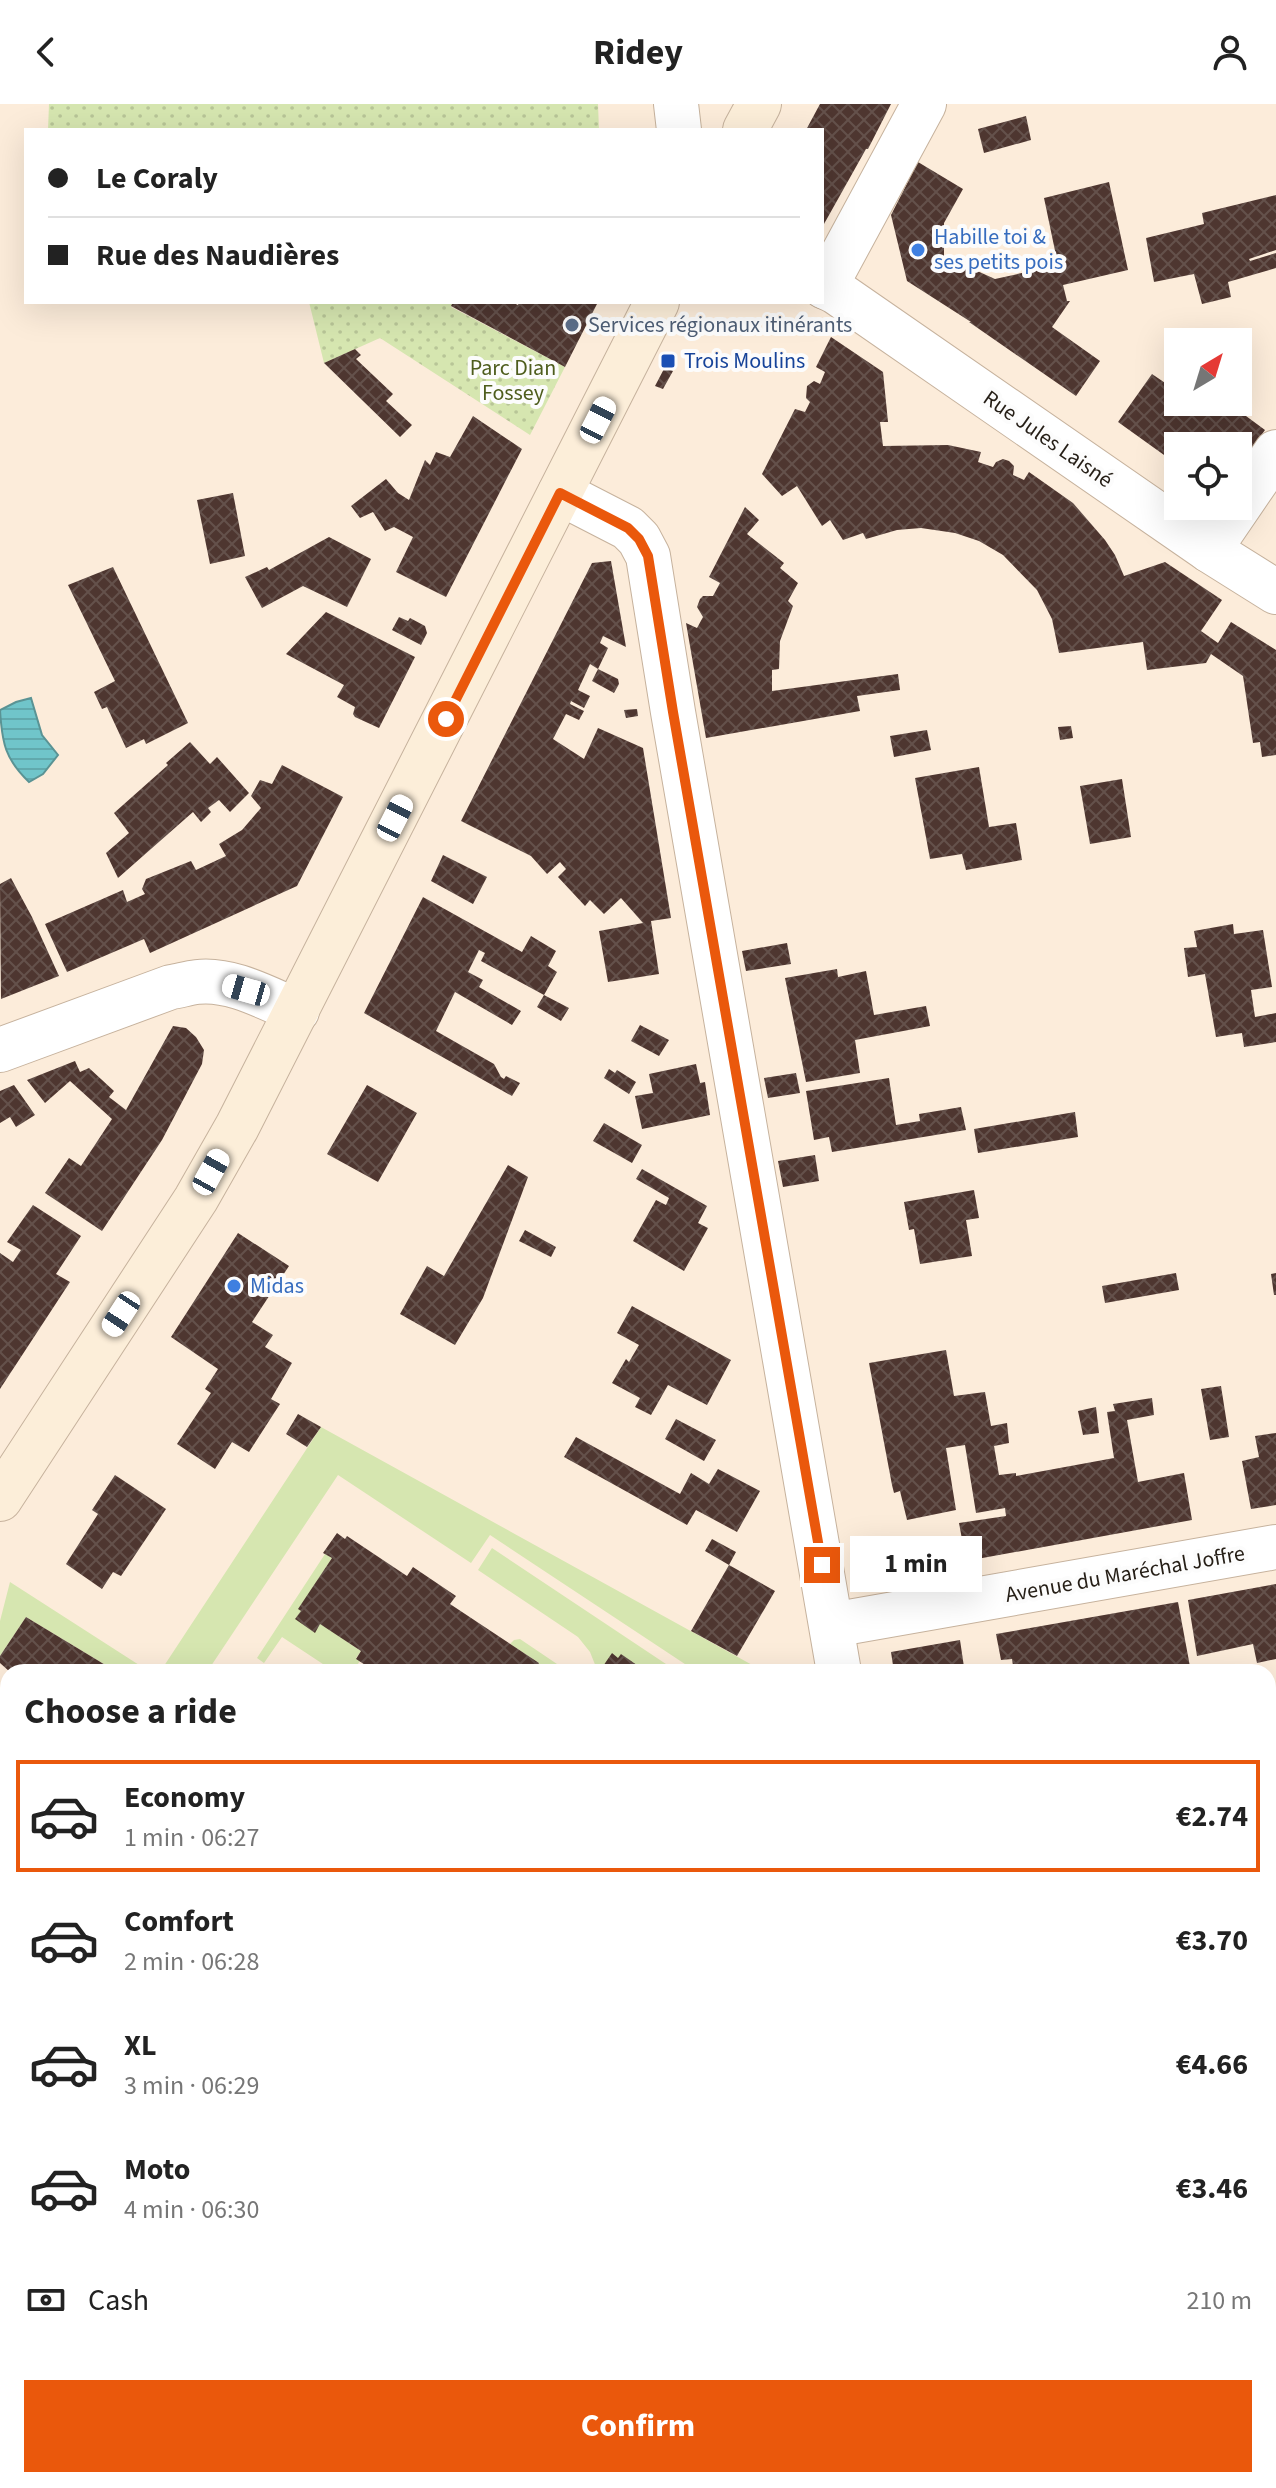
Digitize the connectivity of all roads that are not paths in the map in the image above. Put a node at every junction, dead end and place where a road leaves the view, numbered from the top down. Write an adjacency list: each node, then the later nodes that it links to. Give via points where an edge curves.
1 (676, 104): 4 (street)
2 (759, 104): 5 (main road)
3 (924, 104): 6 (street)
4 (679, 128)
5 (746, 128)
6 (824, 286): 10 (street, Rue Jules Laisné)
7 (656, 304): 9 (main road)
8 (1276, 452): 10 (street)
9 (560, 493): 12 (main road); 16 (street, via 628,528 648,556)
10 (1209, 550): 11 (street, Rue Jules Laisné)
11 (1276, 592)
12 (297, 1011): 13 (street, via 246,990 198,981); 14 (main road, via 196,1199)
13 (0, 1050)
14 (0, 1499)
15 (1276, 1547): 16 (street, Avenue du Maréchal Joffre)
16 (832, 1625): 17 (street)
17 (838, 1664)

